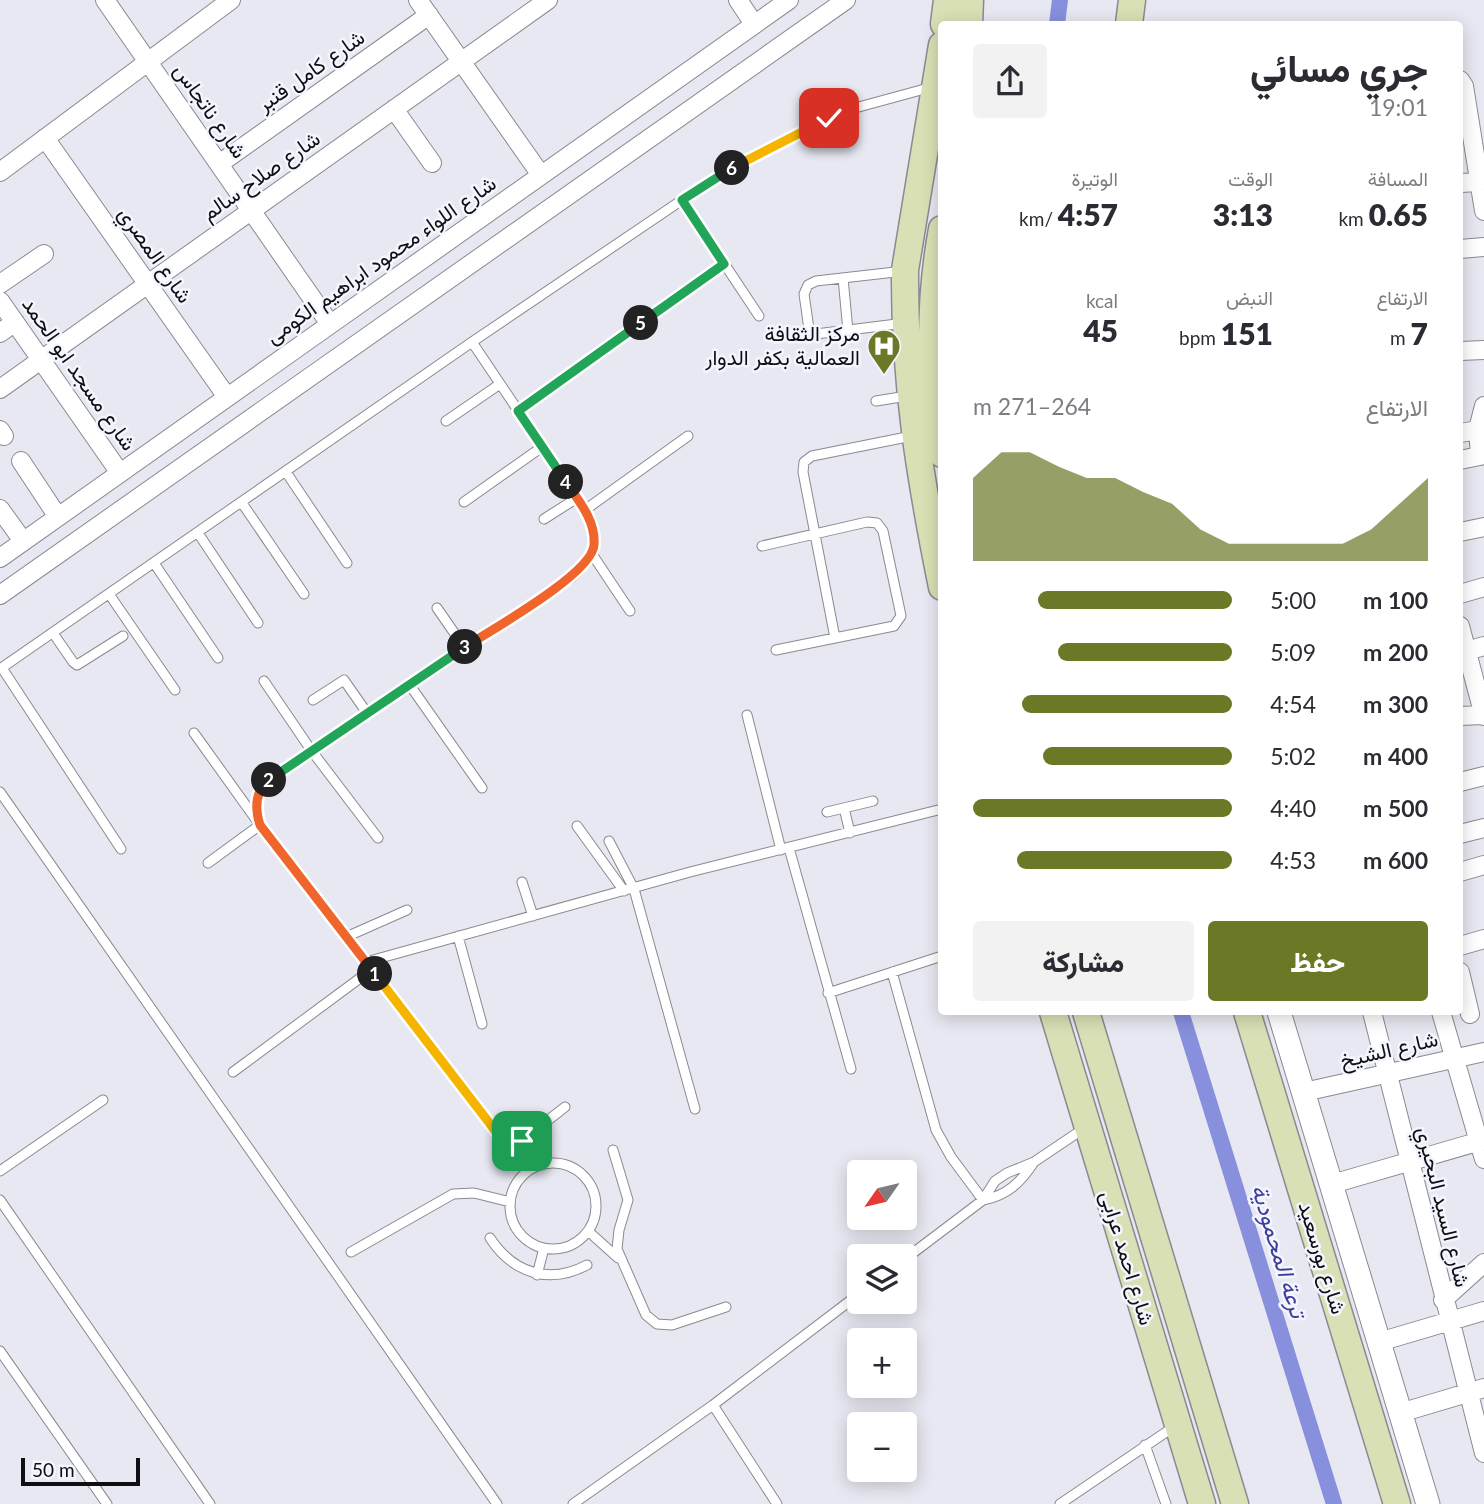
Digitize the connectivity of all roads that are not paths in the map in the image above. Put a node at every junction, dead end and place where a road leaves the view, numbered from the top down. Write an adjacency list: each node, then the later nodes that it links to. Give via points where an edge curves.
1 (105, 0): 13 (street, شارع ناتجاس)
2 (231, 0): 13 (street)
3 (418, 0): 9 (street)
4 (548, 0): 12 (street, شارع صلاح سالم)
5 (737, 0): 11 (street)
6 (789, 0): 11 (street, شارع اللواء محمود ابراهيم الكومى)
7 (846, 0): 86 (street)
8 (1132, 0): 10 (main road)
9 (429, 15): 12 (street); 20 (street, شارع كامل قنبر)
10 (1129, 21)
11 (754, 24): 23 (street, شارع اللواء محمود ابراهيم الكومى)
12 (462, 61): 17 (street, شارع صلاح سالم); 23 (street)
13 (148, 62): 18 (street); 20 (street, شارع ناتجاس)
14 (938, 72): 15 (main road)
15 (936, 86): 25 (lane, via 829,118 719,175); 33 (main road)
16 (1463, 88): 21 (street)
17 (394, 109): 19 (street); 26 (street, شارع صلاح سالم)
18 (45, 138): 22 (street); 36 (street, شارع المصري)
19 (432, 163)
20 (219, 164): 26 (street, شارع ناتجاس)
21 (1480, 170): 24 (street); 27 (street)
22 (0, 172)
23 (541, 175): 40 (street, شارع اللواء محمود ابراهيم الكومى)
24 (1463, 181)
25 (682, 200): 32 (lane); 43 (lane)
26 (251, 210): 36 (street, شارع صلاح سالم); 40 (street, شارع ناتجاس)
27 (1484, 211)
28 (1484, 247): 29 (street)
29 (1463, 249)
30 (938, 250): 55 (main road, via 931,332)
31 (44, 254): 35 (street)
32 (724, 264): 38 (lane); 53 (lane)
33 (905, 270): 34 (lane); 39 (main road)
34 (844, 278): 42 (lane); 42 (lane, via 811,282 804,294 811,332)
35 (0, 284)
36 (148, 284): 46 (street, شارع صلاح سالم); 50 (street, شارع المصري)
37 (0, 301): 41 (street, شارع مسجد ابو الحمد)
38 (759, 316)
39 (905, 323): 42 (lane); 49 (main road)
40 (330, 324): 50 (street, شارع اللواء محمود ابراهيم الكومى)
41 (7, 327): 46 (street, شارع مسجد ابو الحمد)
42 (848, 331)
43 (471, 342): 47 (lane); 64 (lane)
44 (1484, 350): 45 (street)
45 (1463, 351)
46 (41, 360): 48 (street, شارع صلاح سالم); 65 (street, شارع مسجد ابو الحمد)
47 (500, 384): 53 (lane); 54 (lane)
48 (0, 389)
49 (909, 395): 51 (lane); 58 (main road)
50 (227, 397): 65 (street, شارع اللواء محمود ابراهيم الكومى)
51 (876, 401)
52 (1484, 406): 56 (street)
53 (518, 411): 60 (lane)
54 (446, 421)
55 (938, 429)
56 (1481, 429): 57 (street); 61 (street)
57 (1463, 432)
58 (915, 435): 76 (lane, via 807,458 803,472); 83 (main road)
59 (688, 436): 70 (lane)
60 (542, 447): 66 (lane); 67 (lane)
61 (1482, 456): 62 (street)
62 (1463, 459)
63 (20, 461): 71 (street)
64 (285, 472): 68 (lane); 82 (lane)
65 (120, 473): 71 (street, شارع اللواء محمود ابراهيم الكومى)
66 (576, 498): 70 (lane); 72 (lane)
67 (464, 502)
68 (242, 503): 75 (lane); 88 (lane)
69 (0, 509): 77 (street)
70 (585, 510): 79 (lane, via 594,537)
71 (58, 517): 77 (street, شارع اللواء محمود ابراهيم الكومى)
72 (544, 519)
73 (1484, 527): 74 (street)
74 (1463, 531)
75 (198, 533): 81 (lane); 91 (lane)
76 (815, 534): 78 (lane); 94 (lane); 94 (lane, via 877,523 883,531 900,611 894,626)
77 (23, 541): 80 (street, شارع اللواء محمود ابراهيم الكومى)
78 (762, 546)
79 (592, 554): 90 (lane); 96 (lane, via 571,578)
80 (0, 558)
81 (154, 563): 87 (lane); 99 (lane)
82 (347, 563)
83 (938, 564)
84 (1484, 587): 85 (street)
85 (1463, 593)
86 (0, 594)
87 (110, 594): 92 (lane); 103 (lane)
88 (304, 594)
89 (437, 608): 96 (lane)
90 (630, 611)
91 (258, 622)
92 (53, 633): 93 (lane, via 77,665); 100 (lane)
93 (123, 636)
94 (835, 638): 97 (lane)
95 (1484, 646): 98 (street)
96 (464, 648): 102 (lane)
97 (776, 650)
98 (1463, 652): 107 (street)
99 (218, 658)
100 (1, 669): 126 (lane)
101 (264, 681): 110 (lane)
102 (410, 684): 105 (lane); 113 (lane)
103 (175, 690)
104 (313, 700): 105 (lane, via 344,680)
105 (367, 713): 110 (lane)
106 (747, 715): 127 (lane)
107 (1484, 715): 108 (street)
108 (1463, 716)
109 (194, 733): 119 (lane)
110 (311, 750): 119 (lane, via 264,784 257,804); 124 (lane)
111 (1484, 776): 112 (street)
112 (1463, 781)
113 (482, 788)
114 (0, 792): 199 (lane)
115 (873, 801): 116 (lane)
116 (844, 808): 118 (lane); 122 (lane)
117 (938, 810): 122 (lane)
118 (827, 812)
119 (260, 825): 128 (lane); 137 (lane)
120 (577, 826): 133 (lane)
121 (1484, 828): 123 (street)
122 (850, 833): 127 (lane)
123 (1463, 833)
124 (378, 838)
125 (609, 841): 132 (lane)
126 (121, 849)
127 (785, 849): 132 (lane); 144 (lane)
128 (208, 863)
129 (1484, 865): 130 (street)
130 (1463, 871)
131 (522, 881): 135 (lane)
132 (634, 888): 133 (lane); 161 (lane)
133 (624, 891): 135 (lane)
134 (407, 910): 137 (lane)
135 (533, 916): 136 (lane)
136 (458, 936): 141 (lane); 152 (lane)
137 (346, 937): 141 (lane)
138 (1484, 939): 139 (street)
139 (1463, 945)
140 (938, 957): 142 (lane)
141 (368, 966): 156 (lane); 164 (lane)
142 (892, 972): 144 (lane); 173 (lane, via 936,1130)
143 (1463, 985): 145 (street)
144 (828, 993): 155 (lane)
145 (1470, 1014)
146 (1054, 1015): 162 (main road, شارع احمد عرابى)
147 (1087, 1015): 205 (main road, شارع احمد عرابى)
148 (1249, 1015): 206 (main road, شارع بورسعيد)
149 (1280, 1015): 158 (street, شارع بورسعيد)
150 (1373, 1015): 157 (street, شارع السيد البحيري)
151 (1442, 1015): 154 (street)
152 (482, 1024)
153 (1484, 1052): 154 (street, شارع الشيخ)
154 (1454, 1059): 157 (street, شارع الشيخ); 163 (street)
155 (851, 1069)
156 (233, 1072)
157 (1387, 1074): 158 (street, شارع الشيخ); 168 (street, شارع السيد البحيري)
158 (1304, 1092): 171 (street, شارع بورسعيد)
159 (103, 1100): 169 (lane)
160 (565, 1107): 164 (lane)
161 (695, 1109)
162 (1087, 1126): 167 (lane); 194 (main road, شارع احمد عرابى)
163 (1481, 1141): 166 (street); 168 (street)
164 (510, 1150): 170 (lane)
165 (613, 1150): 180 (lane, via 628,1200 617,1240)
166 (1484, 1159)
167 (1034, 1162): 173 (lane, via 995,1181); 173 (lane, via 1005,1194)
168 (1409, 1162): 171 (street); 184 (street, شارع السيد البحيري)
169 (0, 1171)
170 (527, 1171): 174 (lane, via 515,1185); 175 (lane, via 544,1163 563,1163 581,1172 592,1187 597,1206)
171 (1332, 1184): 189 (street, شارع بورسعيد)
172 (0, 1200): 198 (lane)
173 (983, 1200): 178 (lane)
174 (510, 1202): 177 (lane, via 519,1231); 179 (lane, via 474,1193 453,1194)
175 (587, 1231): 177 (lane, via 563,1248); 180 (lane)
176 (490, 1238): 183 (lane, via 509,1262)
177 (544, 1248): 183 (lane)
178 (917, 1250)
179 (351, 1252)
180 (619, 1258): 186 (lane, via 642,1309 657,1324 672,1325)
181 (1484, 1263): 184 (street)
182 (587, 1265): 183 (lane, via 563,1275)
183 (537, 1275)
184 (1443, 1300): 188 (street, شارع السيد البحيري)
185 (847, 1303): 192 (lane)
186 (726, 1307)
187 (1484, 1311): 188 (street)
188 (1449, 1321): 189 (street); 191 (street, شارع السيد البحيري)
189 (1379, 1342): 193 (street, شارع بورسعيد)
190 (0, 1351): 197 (lane)
191 (1476, 1391): 193 (street); 196 (street, شارع السيد البحيري)
192 (713, 1405): 200 (lane); 201 (lane)
193 (1400, 1413): 207 (street, شارع بورسعيد)
194 (1177, 1425): 195 (lane); 204 (main road, شارع احمد عرابى)
195 (1145, 1445): 202 (lane); 203 (lane)
196 (1484, 1451)
197 (107, 1504)
198 (210, 1504)
199 (497, 1504)
200 (573, 1504)
201 (777, 1504)
202 (1060, 1504)
203 (1166, 1504)
204 (1202, 1504)
205 (1235, 1504)
206 (1397, 1504)
207 (1427, 1504)

